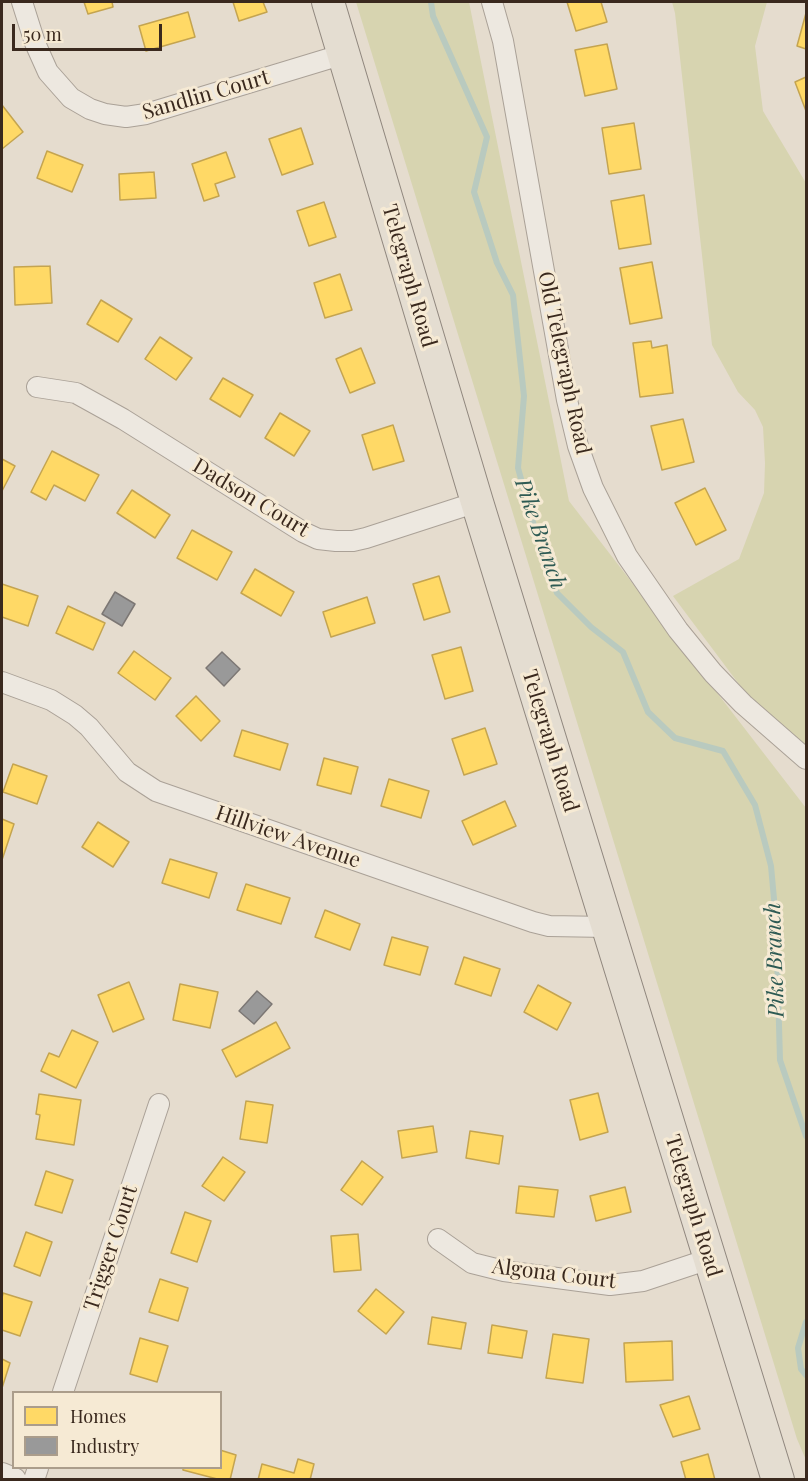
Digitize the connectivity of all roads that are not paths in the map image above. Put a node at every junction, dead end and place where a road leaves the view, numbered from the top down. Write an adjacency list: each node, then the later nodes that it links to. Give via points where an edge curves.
1 (22, 2): 4 (street, Sandlin Court, via 34,43 48,72 71,98 105,114 146,114)
2 (328, 2): 4 (main road, Telegraph Road)
3 (492, 2): 8 (street, Old Telegraph Road, via 503,41 567,400 593,488 627,556 678,630 743,704)
4 (344, 54): 6 (main road, Telegraph Road)
5 (37, 387): 6 (street, Dadson Court, via 76,393 318,539 360,539)
6 (477, 502): 9 (main road, Telegraph Road)
7 (2, 682): 9 (street, Hillview Avenue, via 51,700 75,716 127,772 156,791 533,922)
8 (807, 759)
9 (607, 927): 12 (main road, Telegraph Road)
10 (159, 1104): 13 (street, Trigger Court)
11 (438, 1239): 12 (street, Algona Court, via 472,1263 610,1285 643,1281)
12 (709, 1258): 16 (main road, Telegraph Road)
13 (63, 1391)
14 (2, 1475): 15 (street)
15 (14, 1479)
16 (778, 1479)

